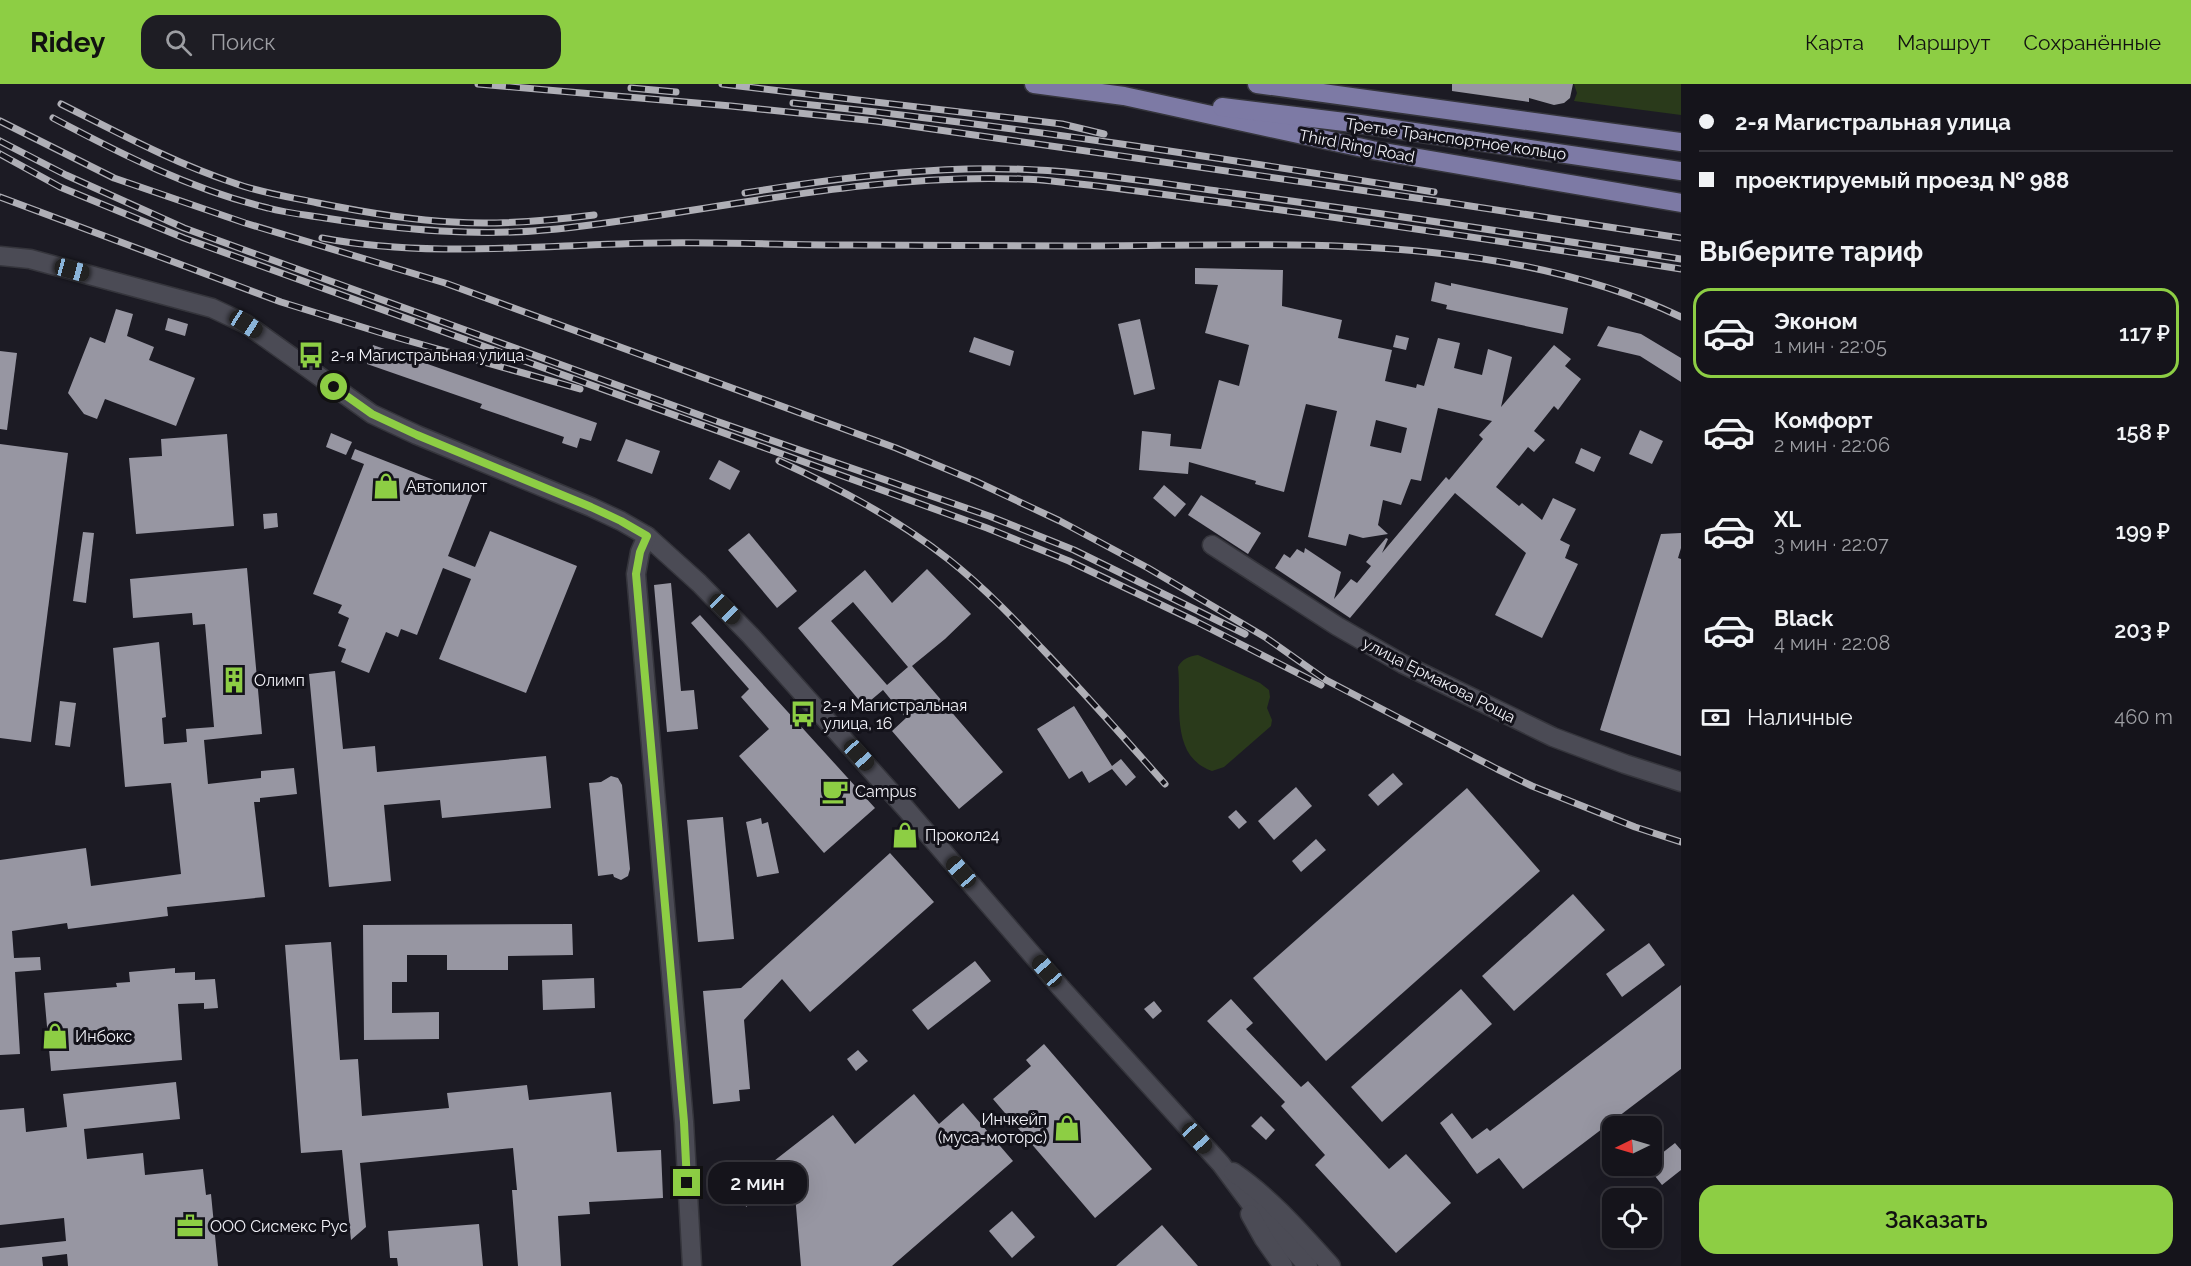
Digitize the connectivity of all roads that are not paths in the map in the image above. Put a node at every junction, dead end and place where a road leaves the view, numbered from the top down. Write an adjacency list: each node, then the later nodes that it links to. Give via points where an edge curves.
1 (1034, 84): 3 (main road, Third Ring Road)
2 (1257, 84): 4 (main road)
3 (1124, 96): 5 (main road, Третье Транспортное кольцо, via 1353,123); 6 (main road, Third Ring Road, via 1372,150)
4 (1681, 142)
5 (1681, 171)
6 (1681, 203)
7 (0, 256): 8 (street, via 30,259 220,312 267,337 372,414 591,507)
8 (647, 536): 11 (street, via 751,636); 12 (street, via 636,574 684,1122)
9 (1212, 545): 10 (street, улица Ермакова Роща, via 1403,664 1553,737)
10 (1681, 782)
11 (1223, 1166): 13 (street); 14 (street, via 1253,1207); 15 (street, via 1253,1185)
12 (692, 1266)
13 (1283, 1266)
14 (1308, 1266)
15 (1331, 1266)

